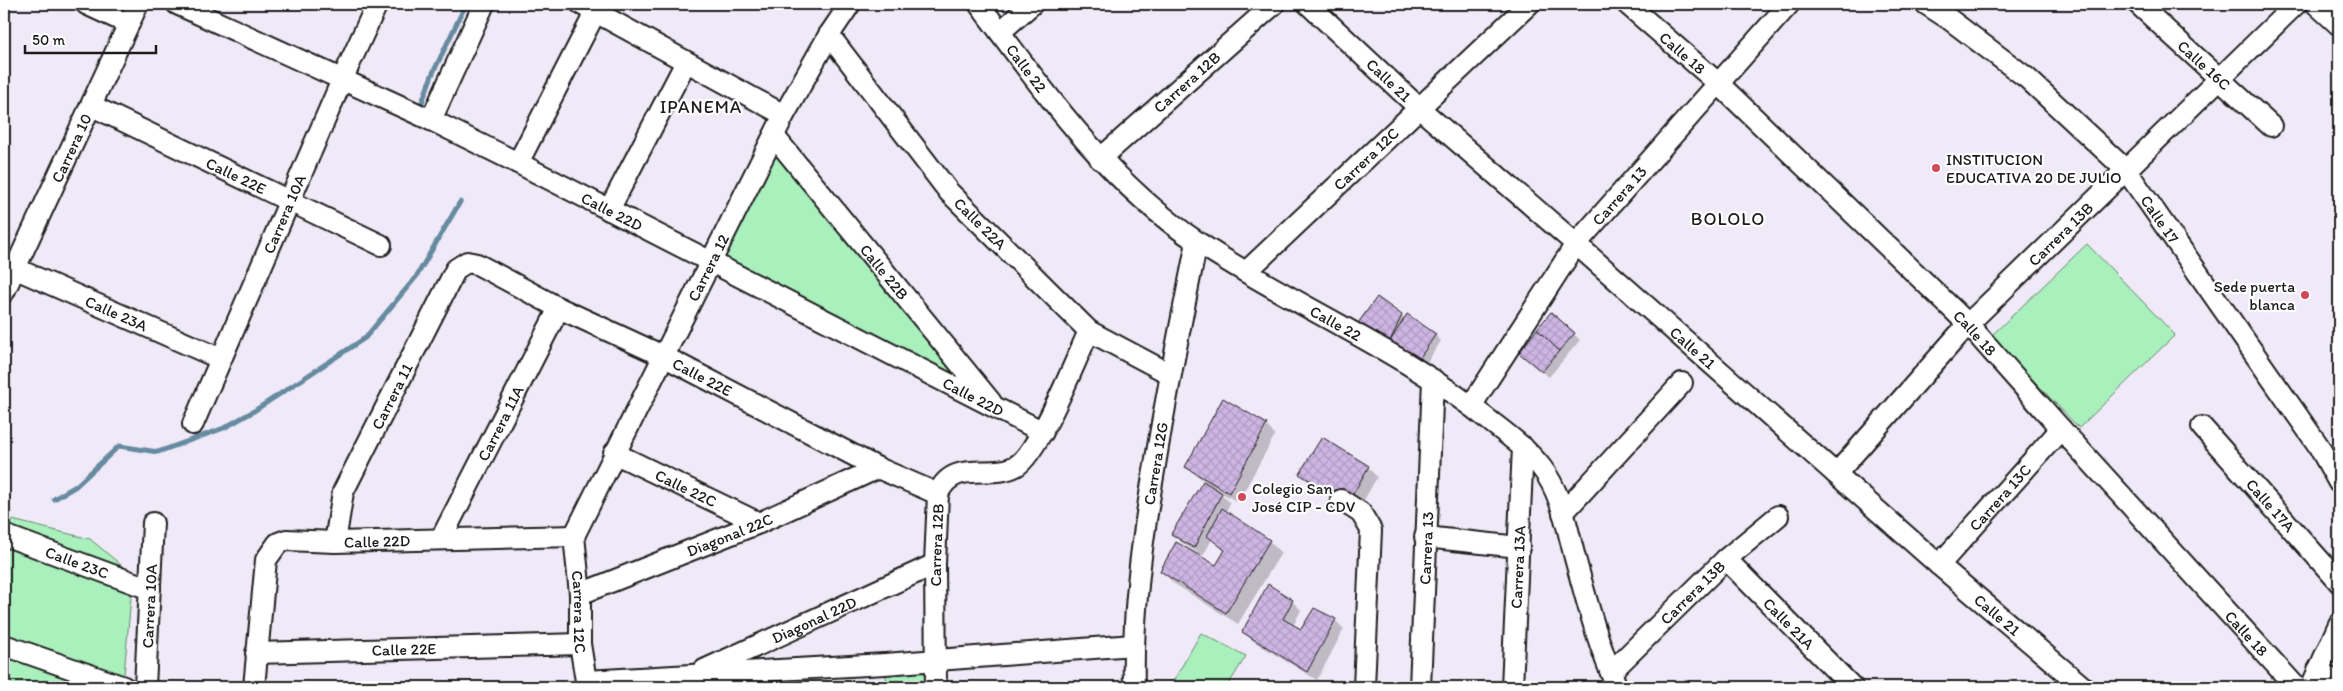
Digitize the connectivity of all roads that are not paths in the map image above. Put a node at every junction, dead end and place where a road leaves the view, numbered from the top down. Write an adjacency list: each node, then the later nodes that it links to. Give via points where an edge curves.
1 (86, 4): 19 (street)
2 (138, 4): 19 (street, Carrera 10)
3 (177, 4): 24 (street, Calle 22D)
4 (377, 4): 24 (street, Carrera 10A)
5 (484, 4): 30 (street)
6 (850, 4): 22 (street, Carrera 12)
7 (979, 4): 21 (street, Calle 22)
8 (1032, 4): 21 (street)
9 (1274, 4): 33 (street, Carrera 12B)
10 (1308, 4): 28 (street, Calle 21)
11 (1529, 4): 28 (street, Carrera 12C)
12 (1627, 4): 26 (street, Calle 18)
13 (1789, 4): 26 (street, Carrera 13)
14 (1926, 4): 35 (street, Calle 17, via 2027,78)
15 (2138, 4): 25 (street, Calle 16C)
16 (2296, 4): 25 (street, Carrera 13B)
17 (2316, 4): 20 (street)
18 (588, 8): 23 (street); 34 (street)
19 (129, 24): 27 (street, Carrera 10)
20 (2339, 25)
21 (1000, 32): 33 (street, Calle 22)
22 (829, 35): 29 (street, Carrera 12); 48 (street, Calle 22A, via 949,192)
23 (686, 62): 29 (street); 37 (street)
24 (342, 80): 30 (street, Calle 22D); 36 (street, Carrera 10A)
25 (2219, 80): 31 (street, Calle 16C); 35 (street, Carrera 13B)
26 (1719, 84): 39 (street, Carrera 13); 47 (street, Calle 18)
27 (92, 106): 36 (street, Calle 22E); 43 (street, Carrera 10)
28 (1419, 108): 39 (street, Calle 21); 44 (street, Carrera 12C)
29 (784, 115): 32 (street, Carrera 12)
30 (431, 120): 34 (street, Calle 22D)
31 (2271, 126)
32 (774, 136): 42 (street, Carrera 12); 55 (street, Calle 22B)
33 (1100, 159): 38 (street, Calle 22, via 1129,188)
34 (518, 164): 37 (street, Calle 22D)
35 (2126, 170): 47 (street, Carrera 13B); 64 (street, Calle 17, via 2318,446)
36 (290, 201): 40 (street, Calle 22E); 50 (street, Carrera 10A)
37 (609, 210): 42 (street, Calle 22D)
38 (1197, 242): 44 (street, Calle 22); 51 (street, Carrera 12G)
39 (1576, 244): 54 (street, Carrera 13); 63 (street, Calle 21)
40 (381, 245)
41 (467, 262): 46 (street, Calle 22E, via 477,264); 75 (street, Carrera 11, via 456,268 343,492)
42 (710, 262): 49 (street, Carrera 12); 55 (street, Calle 22D)
43 (14, 268): 45 (street, Carrera 10); 50 (street, Calle 23A)
44 (1246, 272): 52 (street, Calle 22)
45 (4, 292)
46 (560, 308): 49 (street, Calle 22E); 74 (street, Carrera 11A)
47 (1968, 324): 58 (street, Calle 18); 63 (street, Carrera 13B)
48 (1089, 331): 51 (street, Calle 22A); 59 (street, Carrera 12B)
49 (662, 356): 61 (street, Carrera 12); 62 (street, Calle 22E)
50 (221, 359): 56 (street, Carrera 10A)
51 (1170, 374): 86 (street, Carrera 12G, via 1141,549)
52 (1433, 380): 54 (street, Calle 22); 73 (street, Carrera 13)
53 (1682, 383): 67 (street)
54 (1471, 406): 60 (street, Calle 22)
55 (995, 407): 59 (street, Calle 22D)
56 (193, 424)
57 (2202, 426): 80 (street, Calle 17A)
58 (2061, 429): 79 (street, Carrera 13C); 104 (street, Calle 18)
59 (1042, 432): 65 (street, Carrera 12B, via 1017,465 1002,470 959,473 942,484)
60 (1523, 447): 67 (street, Calle 22, via 1541,467); 76 (street, Carrera 13A)
61 (614, 453): 70 (street, Calle 22C); 72 (street, Carrera 12)
62 (878, 468): 65 (street, Calle 22E); 70 (street, Diagonal 22C)
63 (1836, 474): 79 (street, Calle 21)
64 (2339, 483)
65 (938, 494): 78 (street, Carrera 12B)
66 (1341, 500): 99 (street, via 1361,513 1371,530)
67 (1563, 513): 91 (street, Calle 22, via 1598,641)
68 (1778, 516): 77 (street, Carrera 13B)
69 (153, 523): 81 (street, Carrera 10A)
70 (758, 523): 82 (street, Diagonal 22C)
71 (4, 534): 81 (street, Calle 23C)
72 (574, 536): 74 (street, Calle 22D); 82 (street, Carrera 12C)
73 (1425, 537): 76 (street); 100 (street, Carrera 13)
74 (441, 540): 75 (street, Calle 22D)
75 (335, 542): 87 (street, Calle 22D, via 286,540 271,550 266,560)
76 (1519, 547): 101 (street, Carrera 13A)
77 (1726, 559): 91 (street, Carrera 13B); 102 (street, Calle 21A)
78 (936, 564): 88 (street, Carrera 12B); 89 (street, Diagonal 22D)
79 (1939, 565): 103 (street, Calle 21)
80 (2339, 582)
81 (150, 589): 95 (street, Carrera 10A)
82 (580, 594): 84 (street, Carrera 12C)
83 (2339, 624): 90 (street)
84 (580, 644): 87 (street, Calle 22E); 92 (street, Carrera 12C)
85 (4, 645): 94 (street)
86 (1133, 645): 88 (street); 98 (street, Carrera 12G)
87 (256, 653): 96 (street)
88 (935, 658): 89 (street); 97 (street, Carrera 12B)
89 (693, 675): 92 (street)
90 (2314, 678): 93 (street)
91 (1614, 680)
92 (586, 684)
93 (2339, 684)
94 (124, 687)
95 (145, 687)
96 (254, 687)
97 (936, 687)
98 (1134, 687)
99 (1364, 687)
100 (1420, 687)
101 (1512, 687)
102 (1852, 687)
103 (2083, 687)
104 (2296, 687)

